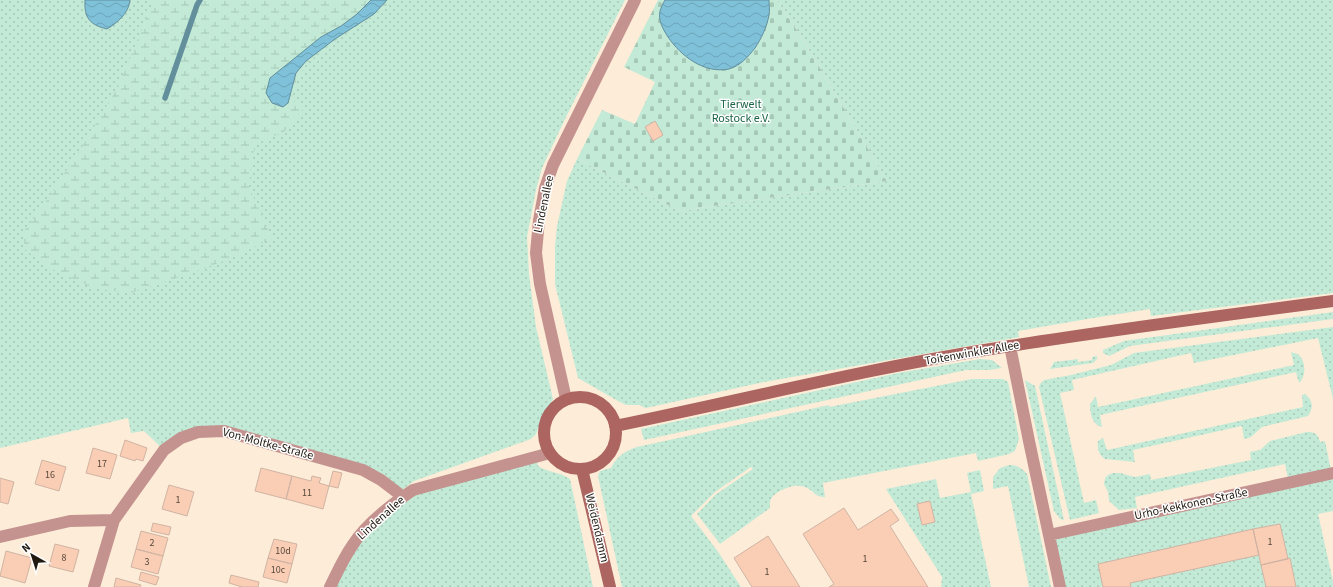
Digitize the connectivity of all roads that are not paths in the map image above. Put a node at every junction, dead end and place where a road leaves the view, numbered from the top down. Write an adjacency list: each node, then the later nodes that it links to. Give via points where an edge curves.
1 (635, 0): 4 (street, Lindenallee, via 553,165 545,188 539,220 536,253 540,284)
2 (1333, 301): 3 (street, Toitenwinkler Allee)
3 (1010, 346): 5 (street, Toitenwinkler Allee, via 890,367); 11 (street)
4 (566, 399): 5 (street, via 587,397 597,401 612,416); 6 (street, via 551,410 544,427 546,445)
5 (615, 426): 7 (street, via 614,443 608,454 599,463)
6 (550, 453): 7 (street, via 559,462 570,467); 9 (street, Lindenallee, via 413,490)
7 (582, 468): 15 (street, Weidendamm)
8 (1333, 476): 11 (street, Urho-Kekkonen-Straße)
9 (400, 499): 10 (street, Von-Moltke-Straße, via 398,493 363,470 224,431 198,432 181,438 164,450); 14 (street, Lindenallee, via 352,545)
10 (114, 520): 12 (street, via 70,521); 13 (street, Von-Moltke-Straße)
11 (1049, 535): 16 (street)
12 (0, 537)
13 (94, 587)
14 (330, 587)
15 (610, 587)
16 (1060, 587)

